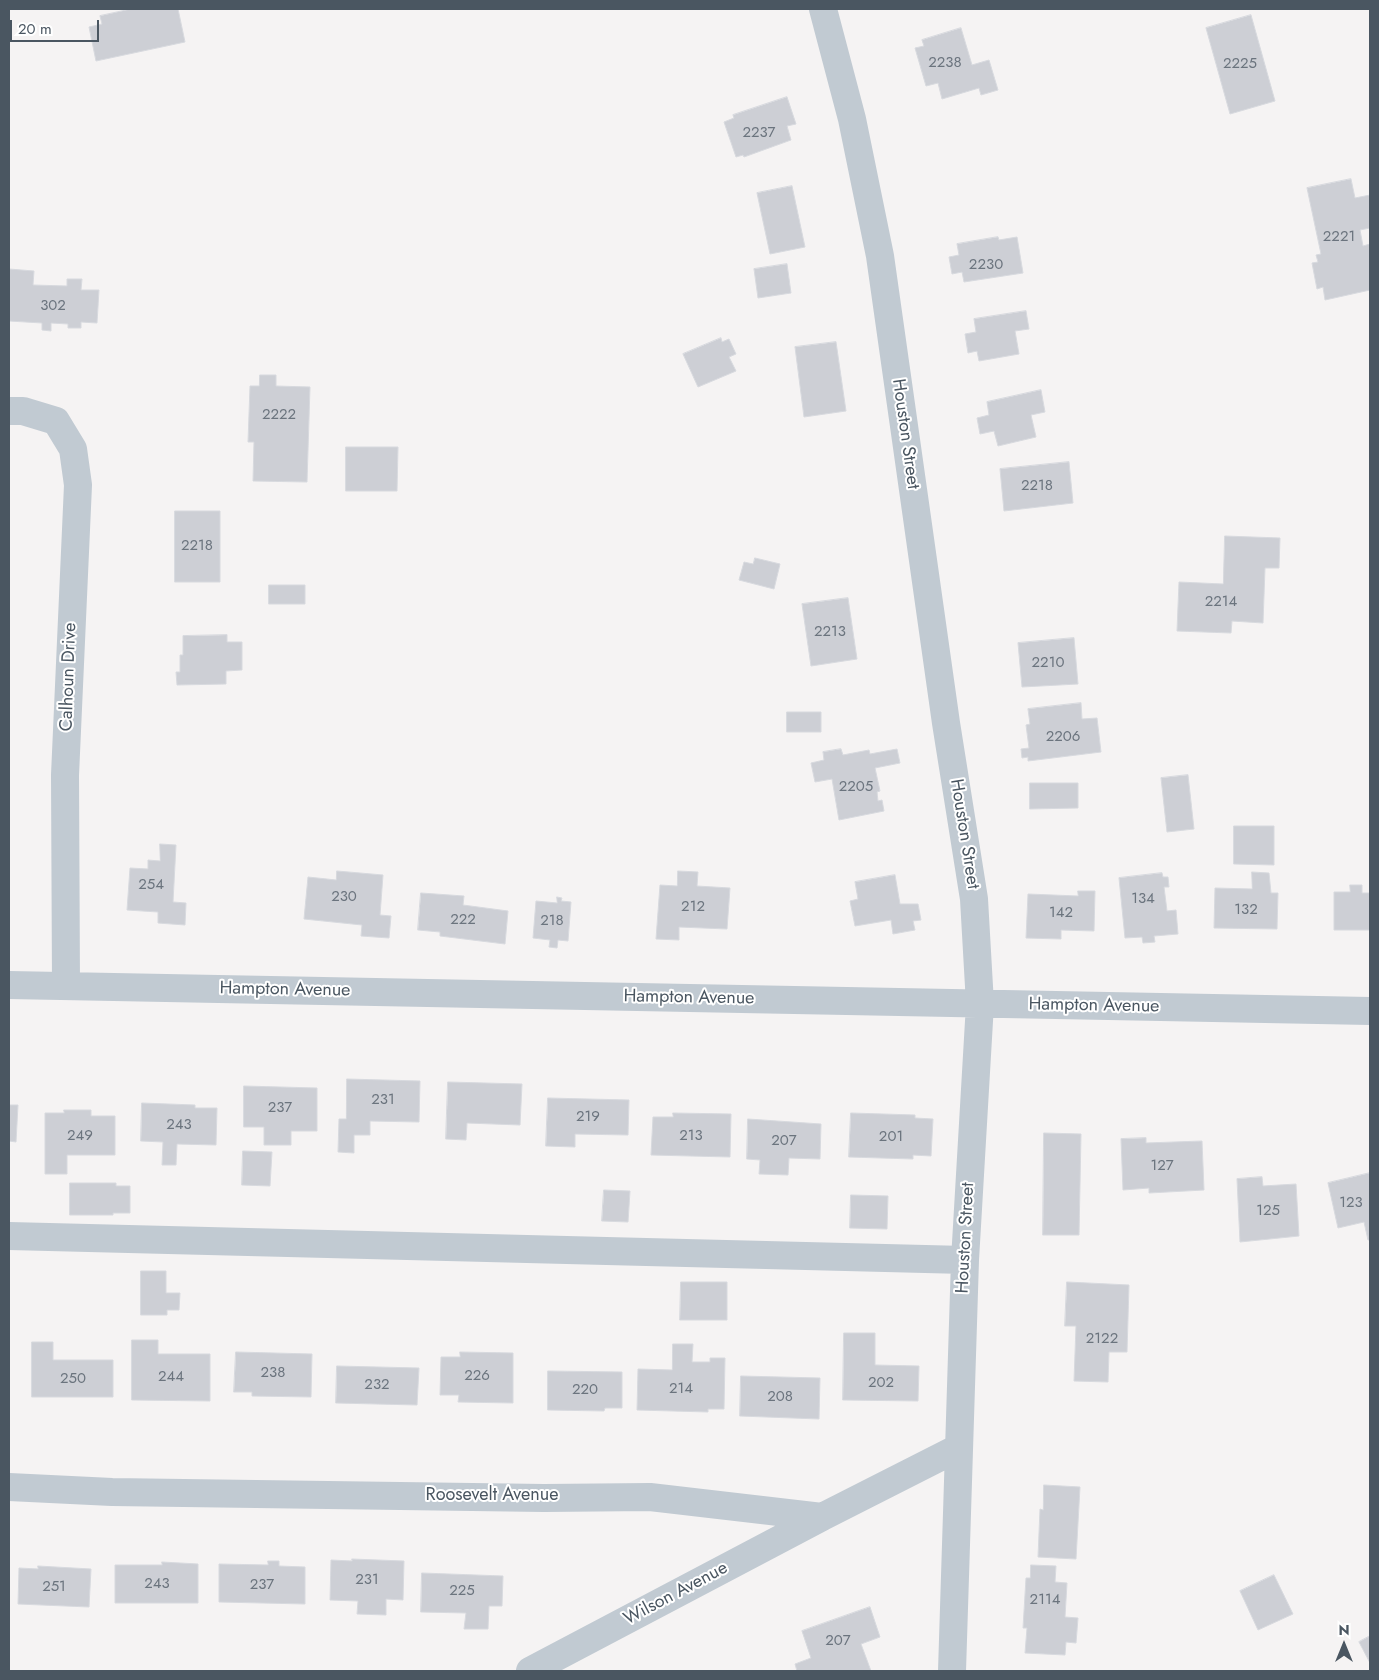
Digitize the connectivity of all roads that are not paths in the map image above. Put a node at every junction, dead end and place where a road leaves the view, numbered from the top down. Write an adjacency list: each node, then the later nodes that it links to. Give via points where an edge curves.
1 (823, 9): 5 (street, Houston Street, via 852,119 880,256 973,890)
2 (9, 411): 4 (street, Calhoun Drive, via 22,411 56,421 73,449 78,485 65,775)
3 (9, 985): 4 (street, Hampton Avenue)
4 (66, 986): 5 (street, Hampton Avenue)
5 (980, 1004): 6 (street, Hampton Avenue); 8 (street, Houston Street)
6 (1370, 1011)
7 (9, 1236): 8 (street)
8 (965, 1260): 9 (street, Houston Street)
9 (958, 1448): 11 (street); 13 (street, Houston Street)
10 (9, 1487): 11 (street, Roosevelt Avenue, via 132,1492 650,1497)
11 (822, 1517): 12 (street, Wilson Avenue)
12 (530, 1671)
13 (952, 1671)

